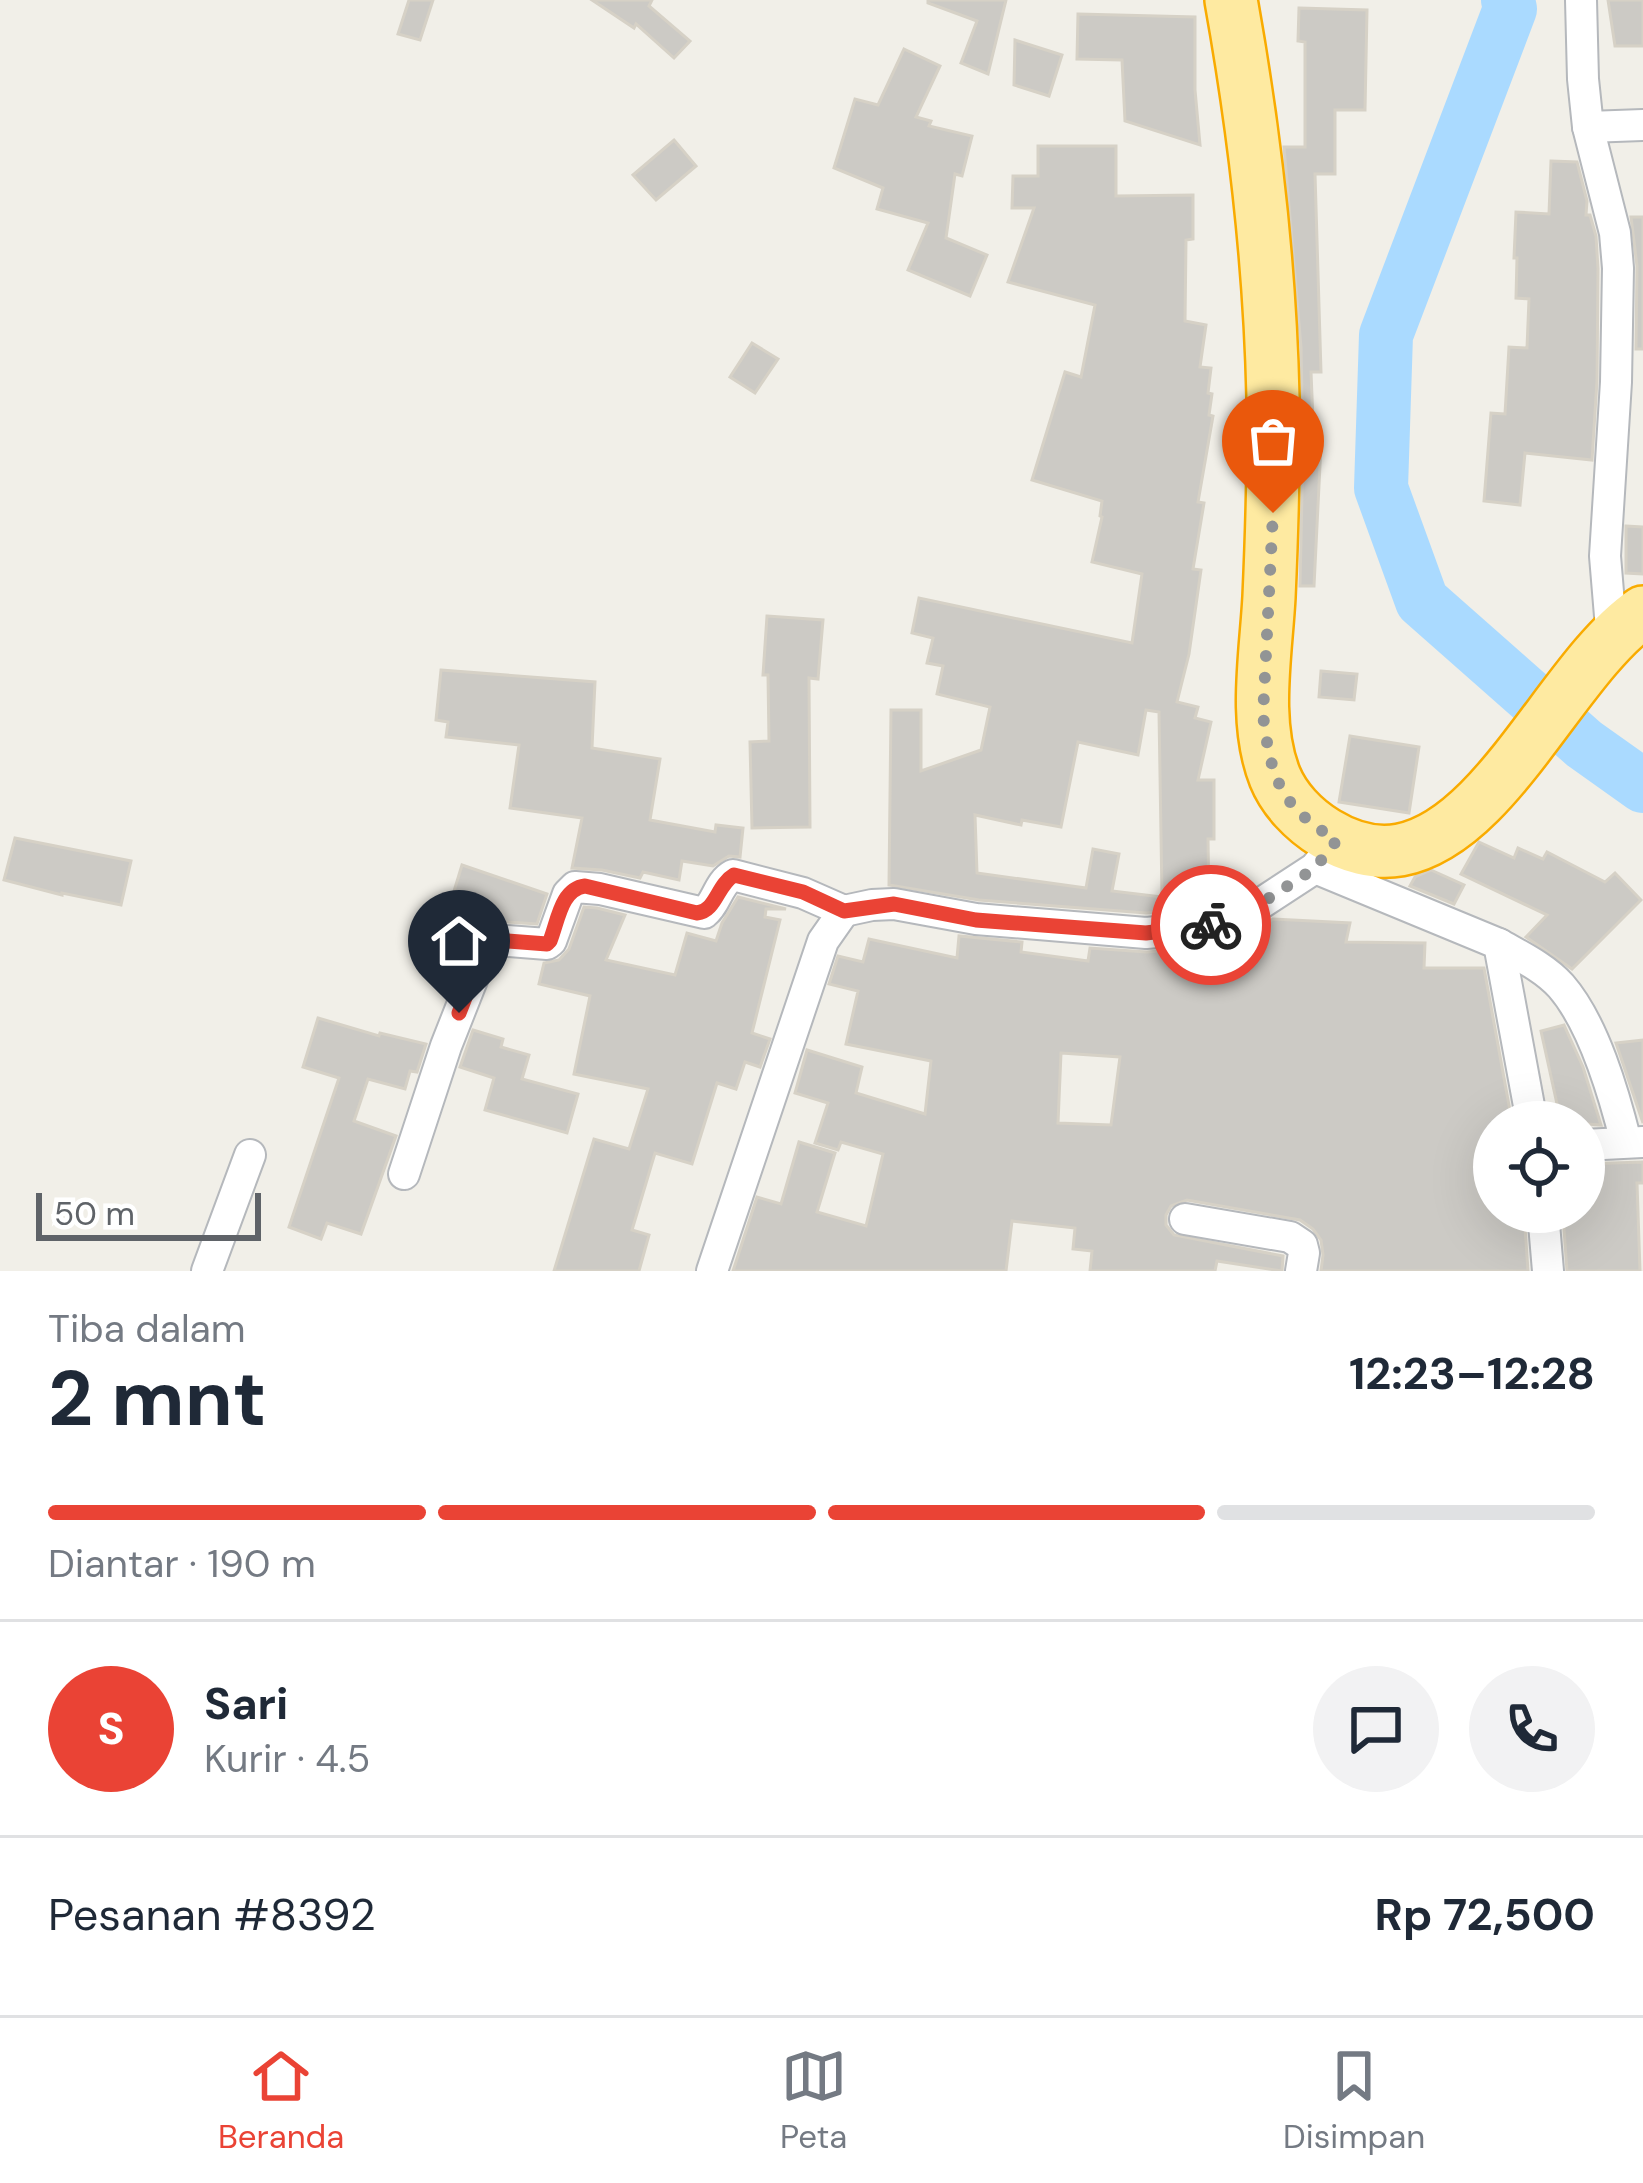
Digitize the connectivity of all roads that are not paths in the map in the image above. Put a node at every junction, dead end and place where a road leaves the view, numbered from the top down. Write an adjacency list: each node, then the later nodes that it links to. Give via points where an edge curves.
1 (1231, 0): 6 (highway, via 1261,219 1273,393 1263,715 1275,776)
2 (1581, 0): 4 (street)
3 (1643, 124): 4 (street)
4 (1588, 127): 5 (street, via 1618,268 1605,556)
5 (1618, 636): 6 (highway, via 1458,822 1399,850)
6 (1326, 854): 7 (street, via 1240,917 1201,928 1146,933 976,920 894,904); 8 (street)
7 (844, 911): 13 (street, via 734,875 704,913 575,887 547,944 494,940 485,947); 17 (street, via 823,941)
8 (1498, 944): 9 (street); 10 (street, via 1561,987)
9 (1528, 1101)
10 (1635, 1142): 11 (street)
11 (1605, 1144)
12 (250, 1155): 16 (street)
13 (404, 1174)
14 (1185, 1219): 18 (street, via 1290,1237 1302,1244)
15 (1545, 1233): 19 (street)
16 (207, 1271)
17 (712, 1271)
18 (1301, 1271)
19 (1548, 1271)

